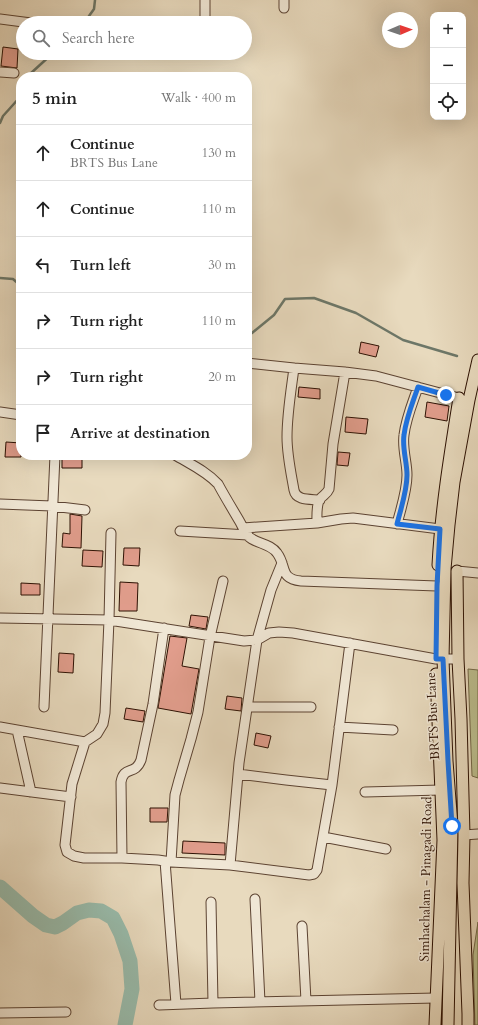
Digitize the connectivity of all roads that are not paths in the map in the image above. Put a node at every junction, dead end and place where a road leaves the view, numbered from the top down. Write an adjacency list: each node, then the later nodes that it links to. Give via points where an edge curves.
1 (205, 0): 2 (street)
2 (205, 16)
3 (0, 19): 4 (street)
4 (16, 21)
5 (0, 72): 6 (street)
6 (14, 73)
7 (478, 360): 39 (main road, BRTS Bus Lane, via 454,482)
8 (252, 364): 9 (street)
9 (294, 368): 10 (street); 17 (street, via 287,426 287,448 294,490 299,498)
10 (345, 372): 11 (street, via 376,376); 17 (street, via 333,444 329,489)
11 (418, 387): 12 (street); 22 (street, via 404,435 407,475)
12 (459, 398): 23 (main road, Simhachalam - Pinagadi Road)
13 (0, 412): 14 (street)
14 (16, 414)
15 (55, 460): 19 (street)
16 (184, 460): 25 (street, via 212,477)
17 (320, 500): 21 (street)
18 (0, 504): 19 (street)
19 (52, 506): 20 (street); 33 (street)
20 (85, 510)
21 (317, 523): 22 (street, via 352,518); 25 (street)
22 (397, 524): 23 (street)
23 (440, 529): 31 (main road, Simhachalam - Pinagadi Road)
24 (180, 531): 25 (street)
25 (246, 532): 27 (street, via 256,541 270,546 277,552)
26 (111, 534): 34 (street)
27 (282, 563): 31 (street, via 288,577 295,581); 37 (street, via 271,590)
28 (457, 571): 29 (street); 40 (main road)
29 (478, 573)
30 (223, 581): 36 (street)
31 (437, 586): 39 (main road, Simhachalam - Pinagadi Road)
32 (0, 618): 33 (street)
33 (48, 619): 34 (street); 41 (street)
34 (109, 620): 35 (street); 48 (street, via 105,714 97,734)
35 (164, 628): 36 (street); 60 (street, via 153,704 141,760 139,766 122,776)
36 (210, 637): 37 (street); 61 (street, via 198,712 175,795)
37 (257, 640): 38 (street, via 269,633 279,632); 42 (street)
38 (350, 642): 39 (street); 45 (street)
39 (439, 659): 40 (street); 52 (main road, Simhachalam - Pinagadi Road); 75 (main road, BRTS Bus Lane, via 452,826)
40 (458, 659): 57 (main road)
41 (44, 707)
42 (248, 707): 43 (street); 49 (street)
43 (311, 707)
44 (0, 727): 46 (street)
45 (339, 727): 47 (street); 50 (street)
46 (17, 730): 48 (street); 53 (street)
47 (393, 730)
48 (85, 742): 55 (street, via 72,784)
49 (238, 774): 50 (street); 62 (street)
50 (332, 784): 58 (street)
51 (0, 788): 53 (street)
52 (441, 790): 54 (street); 66 (main road, Simhachalam - Pinagadi Road, via 443,840)
53 (31, 792): 55 (street)
54 (365, 792)
55 (71, 797): 60 (street, via 65,845 67,852 84,858)
56 (478, 834): 57 (street)
57 (464, 835): 76 (main road, via 463,883)
58 (323, 836): 59 (street); 62 (street, via 314,874)
59 (386, 849)
60 (122, 858): 61 (street)
61 (168, 861): 62 (street); 70 (street)
62 (230, 865)
63 (255, 899): 68 (street)
64 (211, 902): 69 (street)
65 (302, 926): 67 (street)
66 (436, 998): 67 (street); 74 (main road, Simhachalam - Pinagadi Road)
67 (306, 1001): 68 (street)
68 (260, 1002): 69 (street)
69 (213, 1003): 70 (street)
70 (176, 1004): 71 (street)
71 (159, 1005)
72 (66, 1012): 73 (street)
73 (0, 1013)
74 (434, 1025)
75 (448, 1025)
76 (468, 1025)

